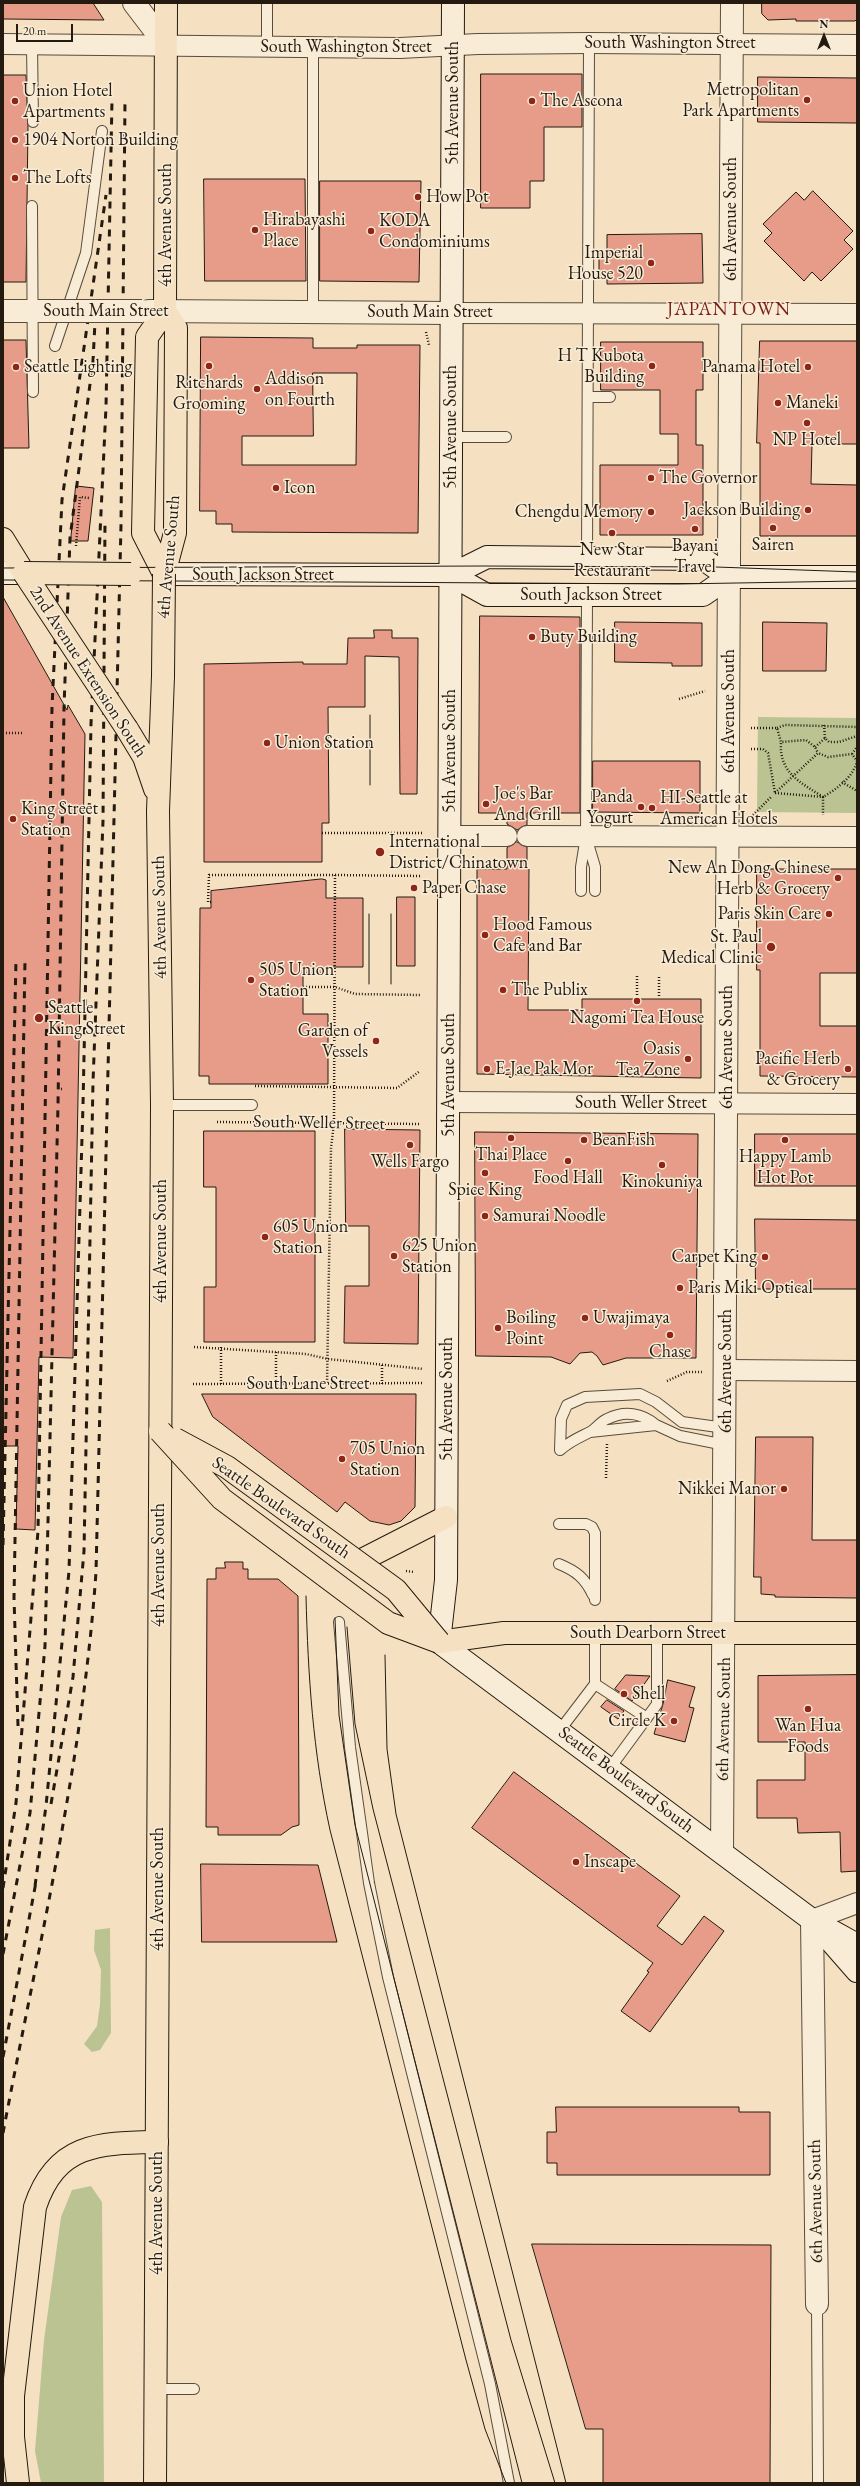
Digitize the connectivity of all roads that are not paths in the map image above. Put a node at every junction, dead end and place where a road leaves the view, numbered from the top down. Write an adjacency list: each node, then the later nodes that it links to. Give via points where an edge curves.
1 (134, 3): 11 (main road)
2 (166, 3): 11 (main road, 4th Avenue South)
3 (267, 3): 13 (lane)
4 (453, 3): 12 (main road, 5th Avenue South)
5 (732, 3): 9 (main road, 6th Avenue South)
6 (589, 42): 9 (street, South Washington Street); 12 (street, South Washington Street); 23 (lane)
7 (3, 44): 8 (street, South Washington Street)
8 (32, 44): 11 (street, South Washington Street); 15 (lane)
9 (730, 44): 10 (street, South Washington Street); 24 (main road, 6th Avenue South)
10 (857, 44)
11 (166, 45): 13 (street, South Washington Street); 20 (main road, 4th Avenue South)
12 (452, 46): 14 (street, South Washington Street); 22 (main road, 5th Avenue South)
13 (267, 47): 14 (street, South Washington Street)
14 (314, 48): 21 (lane)
15 (33, 122)
16 (102, 131): 26 (lane, via 86,253)
17 (32, 206): 19 (lane)
18 (3, 310): 19 (main road, South Main Street)
19 (38, 311): 20 (main road, South Main Street, bridge); 27 (lane)
20 (165, 311): 21 (main road, South Main Street); 35 (main road, 4th Avenue South, via 176,328 175,533); 35 (main road, via 147,336 143,533)
21 (313, 312): 22 (main road, South Main Street)
22 (452, 313): 23 (street, South Main Street); 30 (main road, 5th Avenue South)
23 (588, 313): 24 (street, South Main Street); 28 (lane)
24 (731, 314): 25 (street, South Main Street); 37 (main road, 6th Avenue South)
25 (857, 314)
26 (54, 346)
27 (33, 392)
28 (588, 397): 29 (lane); 33 (lane)
29 (610, 397)
30 (451, 437): 31 (lane); 36 (main road, 5th Avenue South)
31 (506, 437)
32 (3, 539): 34 (main road, 2nd Avenue Extension South)
33 (587, 558): 36 (main road, South Jackson Street, via 487,557); 37 (main road, South Jackson Street, via 703,559)
34 (14, 574): 35 (main road, South Jackson Street, bridge); 40 (main road, 2nd Avenue Extension South, bridge, via 135,741 151,775)
35 (164, 574): 36 (main road, South Jackson Street); 40 (main road, 4th Avenue South, bridge)
36 (451, 575): 39 (main road, South Jackson Street, via 487,595); 41 (main road, 5th Avenue South)
37 (729, 577): 38 (main road); 39 (main road, South Jackson Street, via 703,595); 45 (main road, 6th Avenue South)
38 (857, 577)
39 (587, 595): 44 (lane)
40 (158, 811): 52 (main road, 4th Avenue South)
41 (450, 836): 42 (street); 49 (main road, 5th Avenue South)
42 (507, 836)
43 (527, 836): 44 (street)
44 (586, 836): 45 (street); 47 (lane, via 581,867); 48 (lane, via 595,867)
45 (728, 837): 46 (street); 50 (main road, 6th Avenue South)
46 (857, 838)
47 (581, 891)
48 (595, 891)
49 (448, 1102): 50 (street, South Weller Street); 60 (main road, 5th Avenue South)
50 (727, 1103): 51 (street, South Weller Street); 54 (main road, 6th Avenue South)
51 (857, 1104)
52 (162, 1105): 53 (lane, South Weller Street); 57 (main road, 4th Avenue South)
53 (252, 1105)
54 (726, 1370): 55 (street); 59 (main road, 6th Avenue South)
55 (857, 1371)
56 (656, 1426): 58 (lane); 58 (lane, via 647,1418 635,1413 607,1418); 59 (lane, via 680,1436)
57 (160, 1431): 62 (main road, Seattle Boulevard South, bridge, via 227,1467); 69 (main road, Seattle Boulevard South, bridge, via 222,1499 388,1623); 79 (main road, 4th Avenue South)
58 (590, 1432): 59 (lane, via 570,1440 560,1450 561,1420 567,1405 585,1397 640,1394 656,1402 682,1422)
59 (725, 1437): 67 (main road, 6th Avenue South)
60 (446, 1518): 62 (main road); 69 (main road, 5th Avenue South, via 446,1580)
61 (559, 1524): 63 (lane, via 586,1524 592,1527 595,1533 595,1600 588,1584 575,1571)
62 (358, 1562): 69 (main road, Seattle Boulevard South, bridge, via 396,1590)
63 (559, 1564)
64 (339, 1622): 85 (lane, via 350,1747 369,1883 392,1992 490,2384)
65 (595, 1633): 66 (main road, South Dearborn Street); 69 (main road, South Dearborn Street, via 504,1633); 70 (lane)
66 (657, 1633): 67 (main road, South Dearborn Street); 71 (lane, via 657,1704)
67 (725, 1633): 68 (main road, South Dearborn Street); 74 (main road, 6th Avenue South)
68 (857, 1633)
69 (439, 1642): 72 (main road, Seattle Boulevard South)
70 (595, 1684): 71 (lane); 72 (lane)
71 (647, 1718): 73 (lane)
72 (560, 1730): 73 (main road, Seattle Boulevard South)
73 (610, 1768): 74 (main road, Seattle Boulevard South)
74 (722, 1852): 76 (main road, Seattle Boulevard South)
75 (857, 1903): 76 (street)
76 (812, 1920): 77 (main road); 78 (main road); 80 (main road, 6th Avenue South)
77 (857, 1944)
78 (857, 1971)
79 (157, 2142): 81 (main road, 4th Avenue South); 83 (main road, via 115,2143 88,2148 64,2162 46,2182 35,2207 13,2396 13,2437)
80 (817, 2304): 86 (lane, 6th Avenue South)
81 (156, 2389): 82 (lane); 84 (main road, 4th Avenue South)
82 (194, 2389)
83 (18, 2483)
84 (155, 2483)
85 (510, 2483)
86 (818, 2483)

